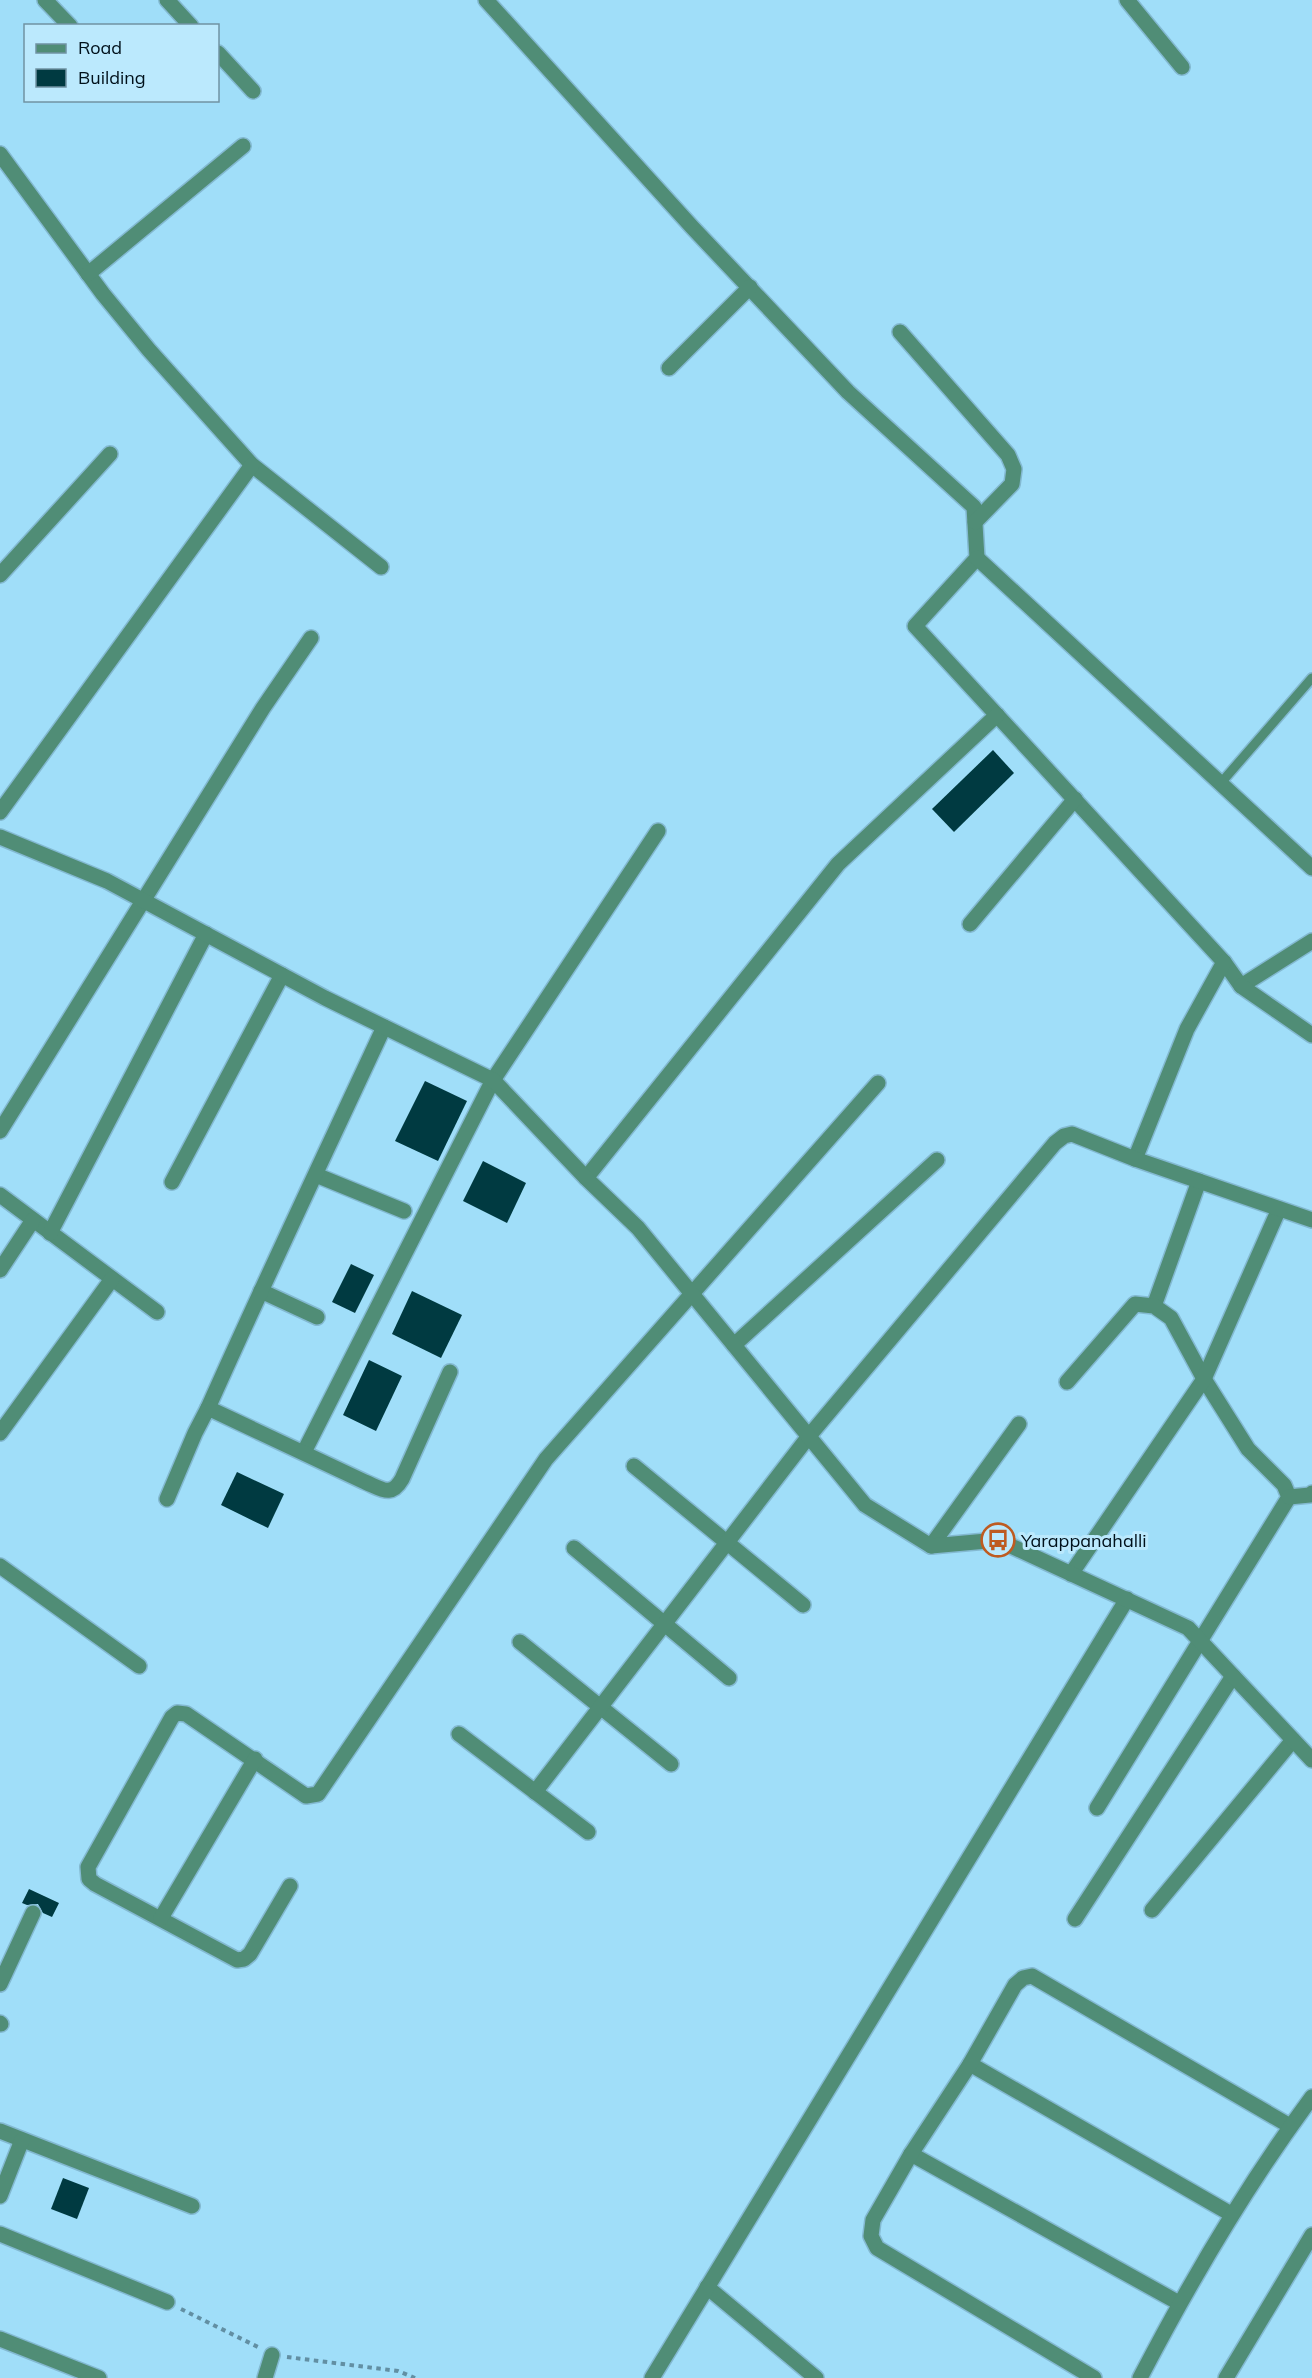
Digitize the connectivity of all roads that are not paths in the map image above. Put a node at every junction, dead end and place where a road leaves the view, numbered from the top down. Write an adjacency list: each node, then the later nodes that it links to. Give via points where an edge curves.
1 (45, 0): 5 (street)
2 (167, 0): 6 (street)
3 (486, 0): 13 (street)
4 (1127, 0): 8 (street)
5 (68, 24)
6 (189, 24)
7 (219, 54): 9 (street)
8 (1182, 67)
9 (253, 91)
10 (243, 146): 12 (street)
11 (0, 154): 12 (street)
12 (88, 274): 17 (street, via 148,350)
13 (750, 287): 15 (street); 18 (street, via 848,392 974,507)
14 (900, 332): 18 (street, via 1008,455 1014,469 1012,484)
15 (669, 369)
16 (110, 454): 21 (street)
17 (252, 465): 20 (street); 27 (street)
18 (975, 522): 19 (street)
19 (977, 558): 24 (street, via 915,627); 25 (street)
20 (381, 567)
21 (0, 575)
22 (311, 638): 31 (street)
23 (1312, 678): 25 (lane)
24 (997, 715): 26 (street); 46 (street, via 838,864)
25 (1220, 784): 30 (street)
26 (1075, 799): 32 (street); 35 (street)
27 (0, 812)
28 (658, 831): 40 (street)
29 (0, 837): 31 (street)
30 (1312, 868)
31 (143, 900): 33 (street); 42 (street)
32 (970, 924)
33 (206, 934): 36 (street); 54 (street)
34 (1312, 941): 37 (street)
35 (1224, 962): 37 (street); 43 (street, via 1187,1029)
36 (282, 975): 38 (street); 48 (street)
37 (1240, 986): 39 (street)
38 (384, 1027): 40 (street); 45 (street)
39 (1312, 1035)
40 (493, 1080): 46 (street); 70 (street)
41 (878, 1083): 58 (street)
42 (0, 1131)
43 (1135, 1159): 47 (street); 69 (street, via 1072,1134 1055,1143)
44 (937, 1160): 62 (street)
45 (316, 1175): 51 (street); 57 (street)
46 (585, 1178): 58 (street, via 638,1228)
47 (1199, 1181): 50 (street); 59 (street)
48 (172, 1182)
49 (0, 1195): 52 (street)
50 (1279, 1209): 53 (street); 64 (street)
51 (404, 1211)
52 (33, 1220): 54 (street); 55 (street)
53 (1312, 1220)
54 (50, 1233): 56 (street)
55 (0, 1270)
56 (112, 1278): 60 (street); 68 (street)
57 (261, 1291): 61 (street); 66 (street)
58 (691, 1292): 62 (street); 91 (street, via 546,1459 318,1794 306,1796)
59 (1154, 1306): 64 (street, via 1171,1318); 65 (street, via 1135,1305)
60 (157, 1312)
61 (317, 1317)
62 (734, 1345): 69 (street)
63 (450, 1372): 70 (street, via 397,1488 386,1491)
64 (1204, 1379): 73 (street, via 1248,1449 1284,1485); 79 (street)
65 (1066, 1382)
66 (208, 1408): 70 (street); 74 (street)
67 (1019, 1424): 76 (street)
68 (0, 1433)
69 (809, 1436): 75 (street); 76 (street, via 865,1504)
70 (304, 1452)
71 (634, 1466): 75 (street)
72 (1312, 1493): 73 (street)
73 (1289, 1497): 83 (street)
74 (167, 1499)
75 (727, 1542): 81 (street); 82 (street)
76 (931, 1546): 79 (street, via 998,1540)
77 (574, 1548): 82 (street)
78 (0, 1566): 85 (street)
79 (1071, 1574): 80 (street)
80 (1126, 1599): 83 (street, via 1188,1628); 114 (street)
81 (803, 1605)
82 (664, 1624): 87 (street); 88 (street)
83 (1200, 1641): 86 (street); 95 (street)
84 (520, 1642): 88 (street)
85 (138, 1666)
86 (1233, 1676): 90 (street); 101 (street)
87 (729, 1678)
88 (600, 1707): 93 (street); 94 (street)
89 (459, 1734): 94 (street)
90 (1293, 1740): 92 (street); 98 (street)
91 (255, 1760): 100 (street); 100 (street, via 186,1714 177,1713 167,1726 88,1868 89,1879 95,1884)
92 (1312, 1760)
93 (671, 1764)
94 (535, 1792): 96 (street)
95 (1097, 1808)
96 (588, 1832)
97 (290, 1886): 100 (street, via 244,1959 237,1960)
98 (1152, 1910)
99 (33, 1913): 102 (street)
100 (161, 1918)
101 (1075, 1919)
102 (0, 1984)
103 (970, 2064): 105 (street, via 1015,1985 1032,1976); 108 (street); 111 (street)
104 (1312, 2097): 105 (street)
105 (1290, 2126): 111 (street)
106 (0, 2131): 107 (street)
107 (22, 2140): 109 (street); 110 (street)
108 (911, 2154): 116 (street); 123 (street, via 873,2220 871,2236 877,2248)
109 (0, 2196)
110 (192, 2206)
111 (1231, 2214): 116 (street)
112 (0, 2234): 115 (street)
113 (1312, 2235): 125 (street)
114 (707, 2287): 121 (street); 122 (street)
115 (167, 2302)
116 (1179, 2303): 124 (street)
117 (0, 2339): 119 (street)
118 (272, 2355): 120 (street)
119 (99, 2378)
120 (264, 2378)
121 (652, 2378)
122 (816, 2378)
123 (1094, 2378)
124 (1140, 2378)
125 (1226, 2378)

